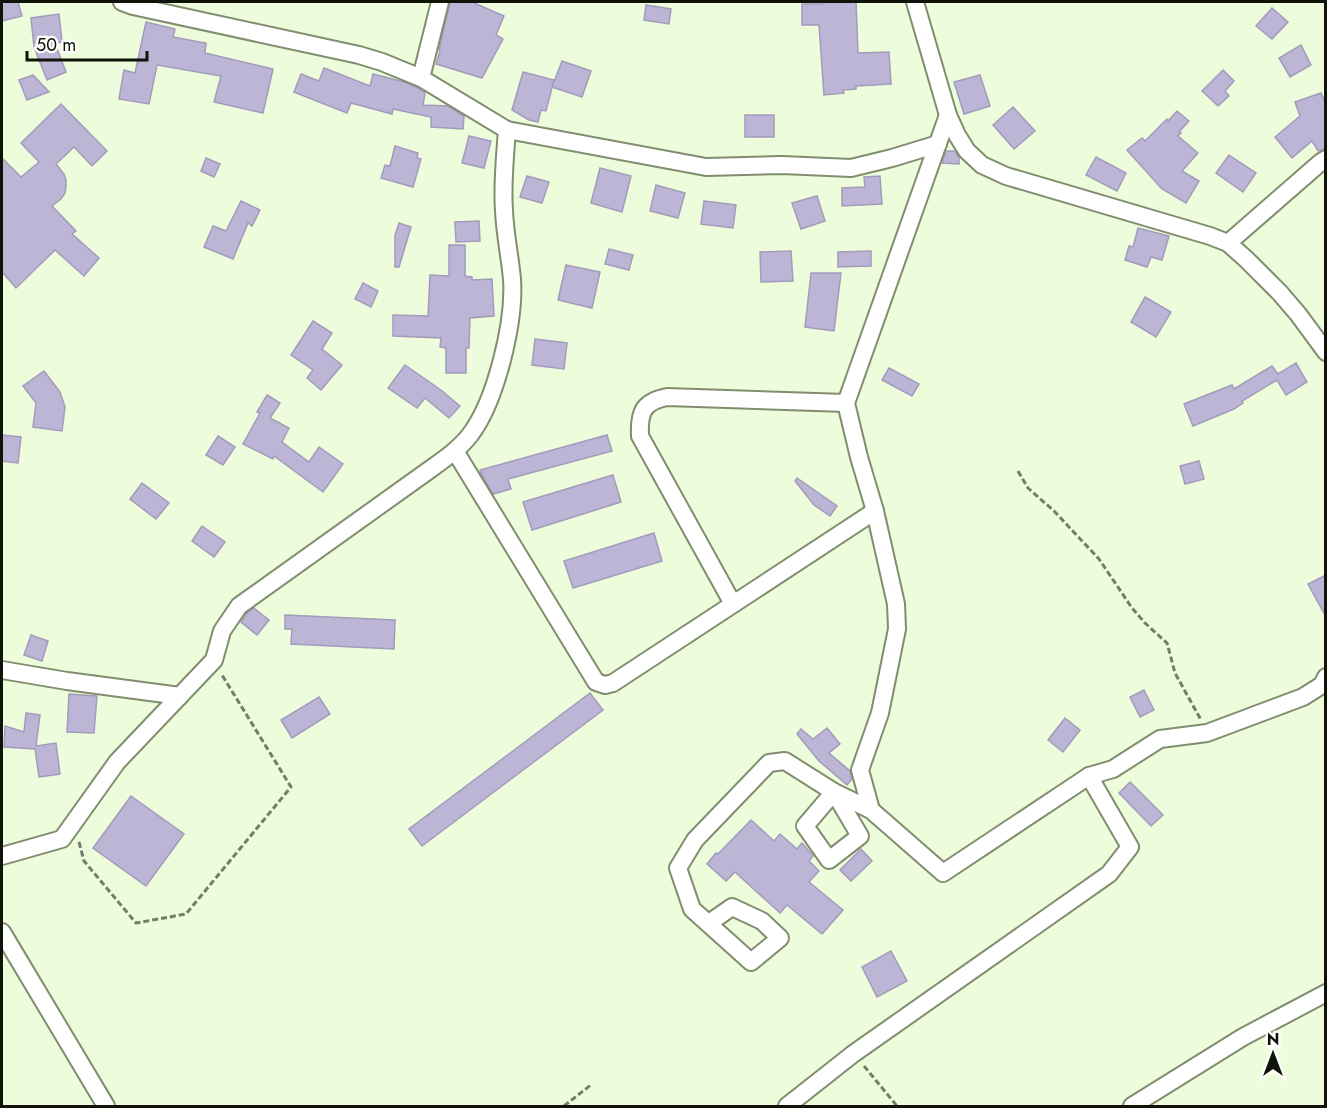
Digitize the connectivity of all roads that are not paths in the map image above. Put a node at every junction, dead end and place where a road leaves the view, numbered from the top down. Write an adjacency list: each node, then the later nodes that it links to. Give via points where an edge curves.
1 (122, 2): 4 (street, via 359,55)
2 (440, 2): 4 (street)
3 (915, 2): 5 (street)
4 (421, 78): 6 (street)
5 (948, 115): 7 (street); 9 (street, via 967,151 982,165 1006,176)
6 (507, 130): 7 (street, via 706,167 851,168); 12 (street, via 503,190 512,281 509,330 481,419)
7 (938, 144): 11 (street)
8 (1326, 159): 9 (street)
9 (1228, 243): 10 (street, via 1280,292)
10 (1326, 352)
11 (846, 403): 13 (street); 14 (street, via 667,397 645,406 639,418 639,436)
12 (455, 451): 14 (street, via 596,682 613,683); 17 (street, via 239,606 222,631 214,660)
13 (874, 512): 14 (street); 19 (street, via 896,604 897,629 880,713 860,770)
14 (734, 604)
15 (2, 670): 17 (street)
16 (1326, 677): 18 (street, via 1322,685 1303,697 1207,733 1160,739 1113,769)
17 (180, 696): 20 (street, via 117,762 62,839)
18 (1089, 776): 19 (street, via 943,873); 25 (street, via 1130,847 1109,874 853,1054)
19 (871, 810): 21 (street, via 785,761 769,763 695,840 678,868 693,909)
20 (2, 856)
21 (709, 923)
22 (2, 932): 24 (street)
23 (1326, 993): 26 (street, via 1243,1037)
24 (106, 1107)
25 (787, 1107)
26 (1132, 1107)

